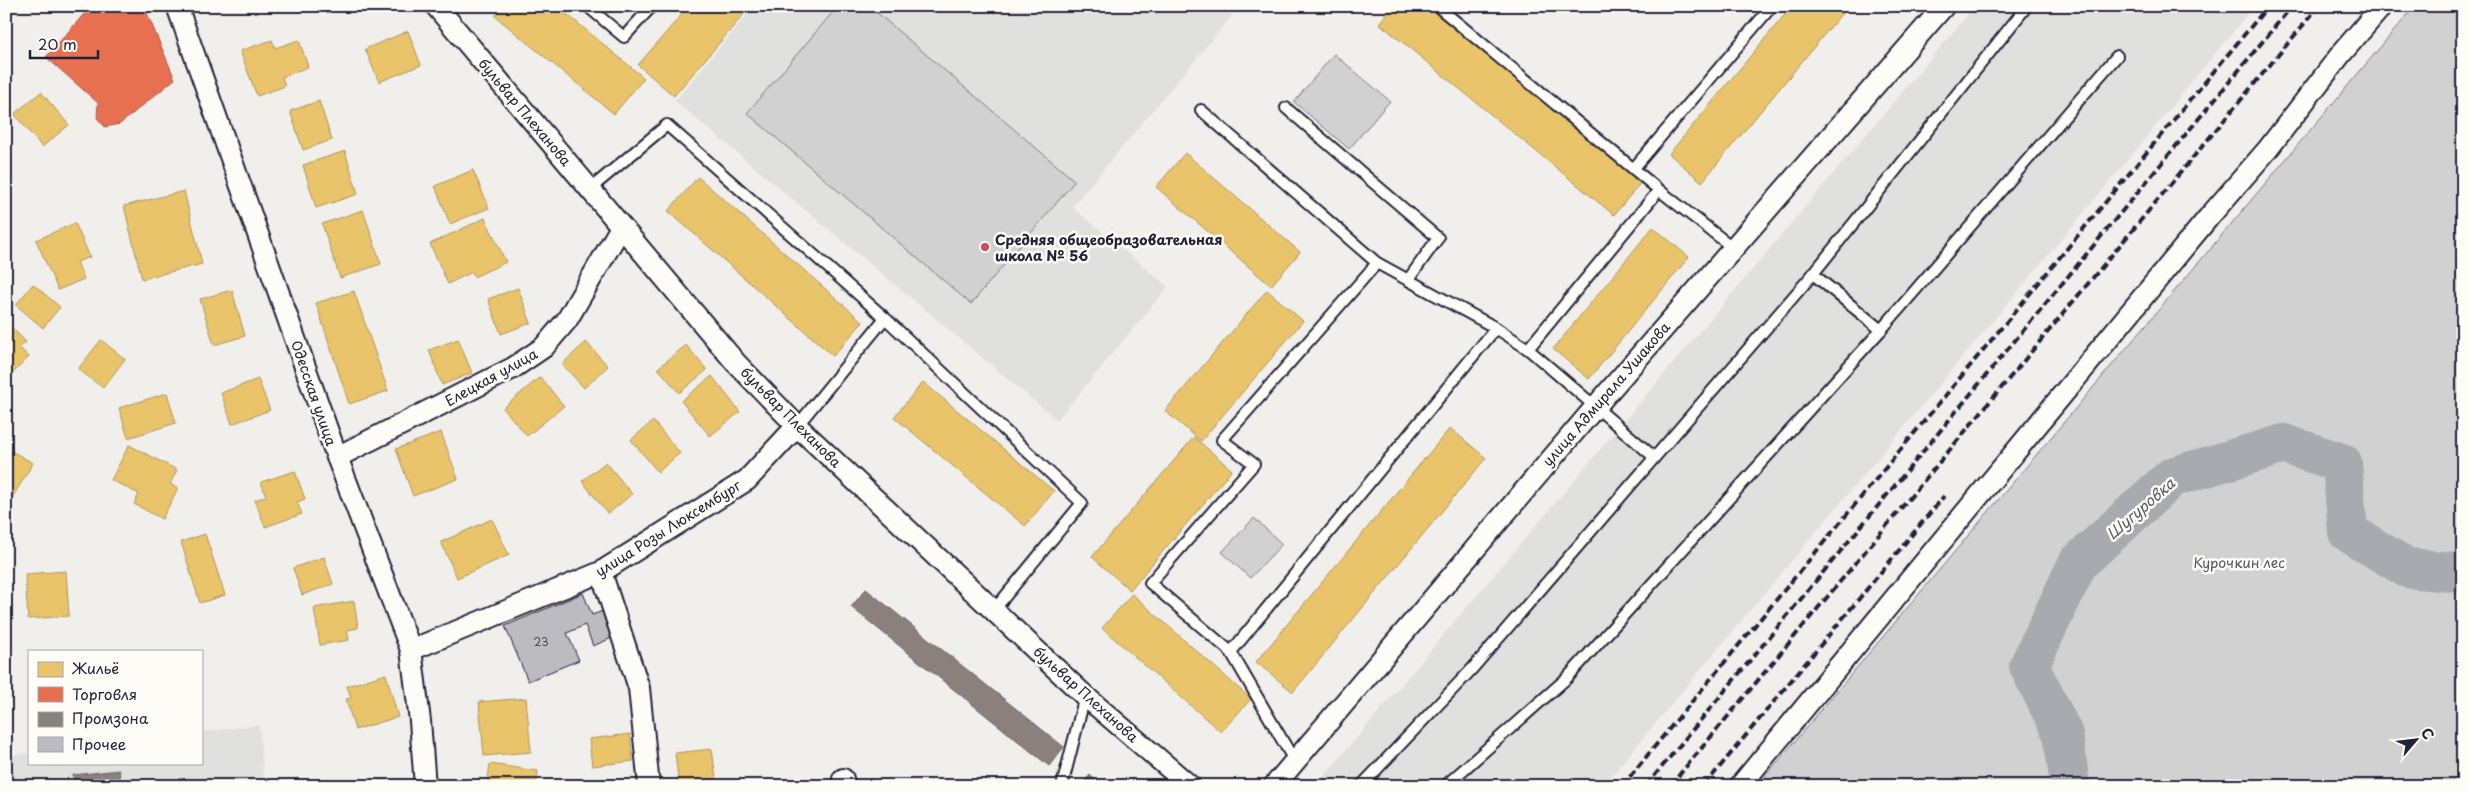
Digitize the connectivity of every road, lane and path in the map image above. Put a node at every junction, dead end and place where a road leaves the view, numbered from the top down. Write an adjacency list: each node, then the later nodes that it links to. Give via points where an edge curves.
1 (178, 6): 27 (street, Одесская улица)
2 (436, 6): 14 (street, бульвар Плеханова)
3 (587, 6): 4 (lane, via 624,37)
4 (652, 6)
5 (1437, 6): 13 (lane)
6 (1772, 6): 13 (lane)
7 (1944, 6): 17 (street, улица Адмирала Ушакова)
8 (2027, 6): 19 (lane)
9 (2382, 6): 42 (street, via 2268,149)
10 (2117, 56): 23 (lane)
11 (1286, 108): 20 (lane, via 1438,238)
12 (1201, 110): 18 (lane)
13 (1634, 168): 15 (lane)
14 (590, 190): 16 (street, бульвар Плеханова); 21 (lane, via 667,125)
15 (1659, 190): 17 (lane); 24 (lane)
16 (621, 227): 26 (street, бульвар Плеханова, via 736,363); 27 (street, Елецкая улица, via 567,320 544,347 513,368)
17 (1732, 247): 25 (street, улица Адмирала Ушакова)
18 (1377, 263): 20 (lane); 32 (lane, via 1222,440 1254,464 1150,583)
19 (1813, 274): 23 (lane); 28 (lane)
20 (1408, 280): 22 (lane)
21 (885, 318): 26 (lane); 30 (lane, via 1082,503)
22 (1496, 328): 24 (lane); 32 (lane)
23 (1881, 330): 41 (lane, via 1567,678)
24 (1528, 349): 25 (lane)
25 (1597, 405): 28 (lane); 34 (street, улица Адмирала Ушакова)
26 (797, 426): 29 (street, улица Розы Люксембург, via 747,480); 30 (street, бульвар Плеханова)
27 (337, 457): 31 (street, Одесская улица)
28 (1654, 457): 40 (lane, via 1472,668)
29 (601, 572): 31 (street, улица Розы Люксембург); 36 (street, via 638,688)
30 (994, 610): 33 (street, бульвар Плеханова)
31 (411, 650): 35 (street, Одесская улица)
32 (1231, 652): 34 (lane)
33 (1085, 696): 37 (lane); 38 (street, бульвар Плеханова)
34 (1295, 762): 39 (street, улица Адмирала Ушакова)
35 (425, 786)
36 (649, 786)
37 (1062, 786)
38 (1190, 786)
39 (1274, 786)
40 (1361, 786)
41 (1445, 786)
42 (1740, 786)

